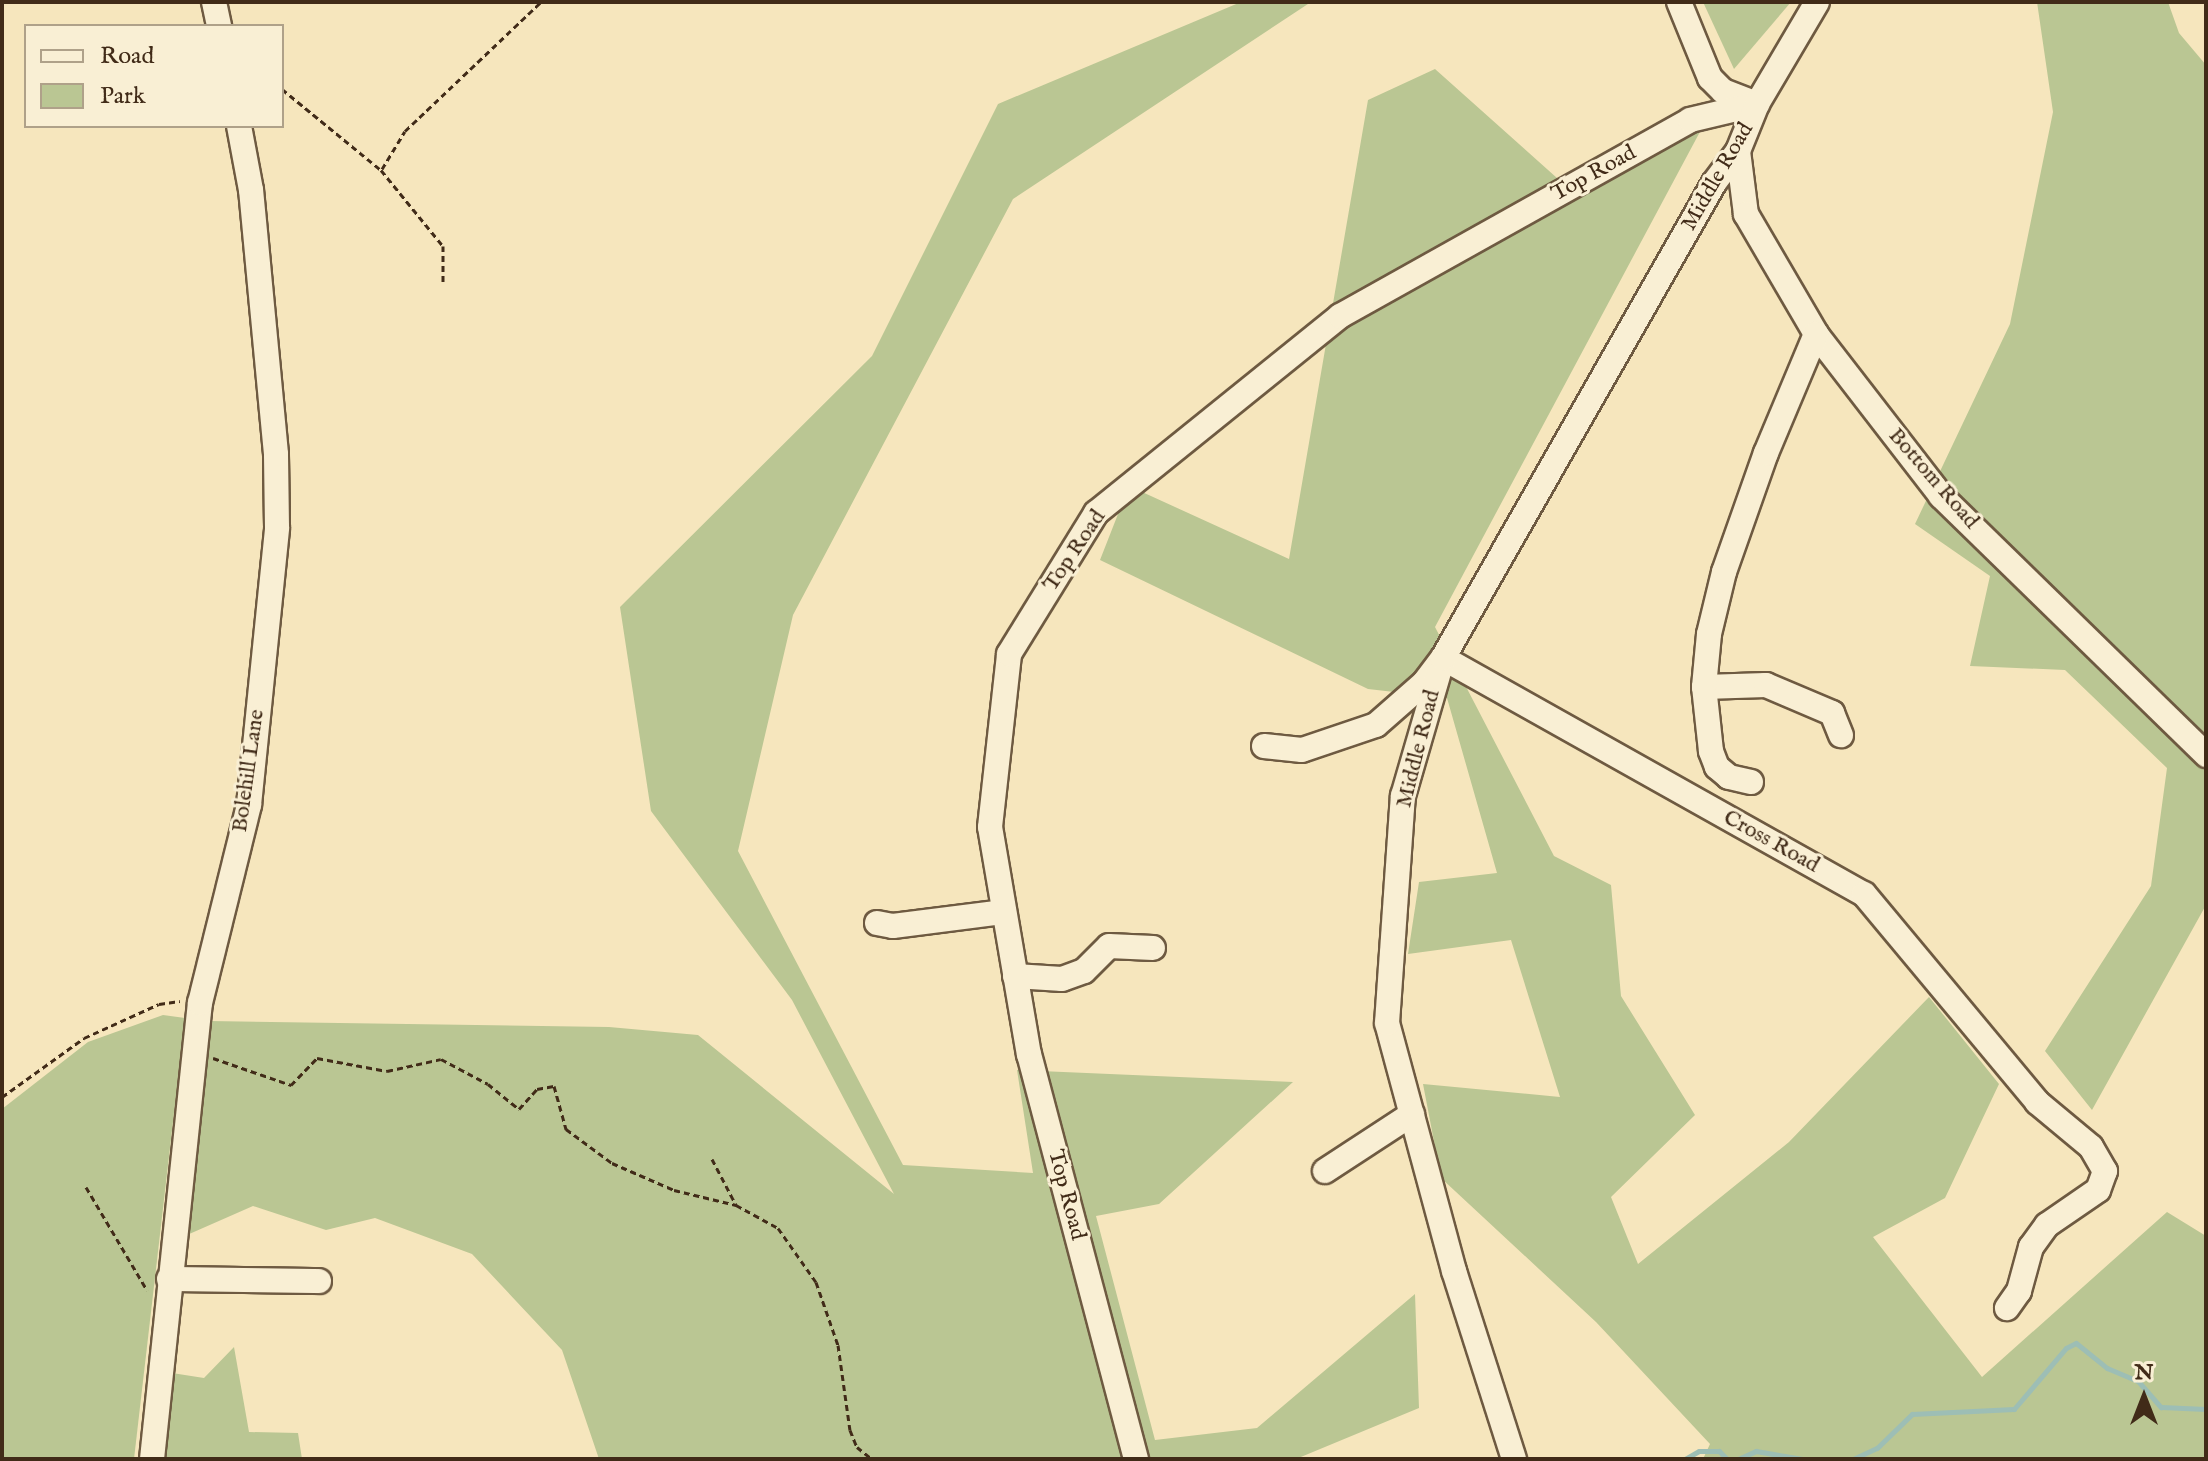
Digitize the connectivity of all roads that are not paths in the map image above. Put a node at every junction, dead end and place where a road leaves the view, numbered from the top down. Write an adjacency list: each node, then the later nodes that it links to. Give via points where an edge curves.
1 (214, 2): 4 (street)
2 (1679, 2): 5 (street, via 1710,78 1723,91)
3 (1817, 2): 5 (street)
4 (219, 24)
5 (1757, 104): 7 (street, Middle Road); 15 (street, Top Road, via 1690,120 1340,316 1096,513 1009,654 990,827)
6 (239, 128): 21 (street, Bolehill Lane, via 251,190 276,454 277,527 249,805 200,1003)
7 (1738, 151): 8 (street, Bottom Road, via 1746,214); 9 (street, Middle Road, via 1714,183)
8 (1816, 334): 10 (street, via 1724,572 1709,634); 13 (street, Bottom Road, via 1941,496)
9 (1443, 658): 12 (street, via 1424,683 1376,725 1302,750); 19 (street, Middle Road, via 1403,796 1389,993 1387,1023); 23 (street, Cross Road, via 1864,894 2037,1102 2091,1147 2105,1171 2098,1190 2047,1225 2031,1247 2019,1291)
10 (1704, 687): 11 (street, via 1766,685 1832,713); 14 (street, via 1717,767)
11 (1841, 735)
12 (1264, 746)
13 (2206, 755)
14 (1751, 782)
15 (1004, 912): 16 (street, via 893,926); 18 (street, Top Road)
16 (877, 923)
17 (1153, 948): 18 (street, via 1109,946 1084,971 1062,979)
18 (1015, 976): 25 (street, Top Road, via 1029,1055)
19 (1412, 1114): 20 (street); 26 (street, Middle Road)
20 (1325, 1171)
21 (169, 1279): 22 (street); 24 (street, Bolehill Lane)
22 (319, 1281)
23 (2007, 1308)
24 (152, 1459)
25 (1136, 1459)
26 (1514, 1459)

